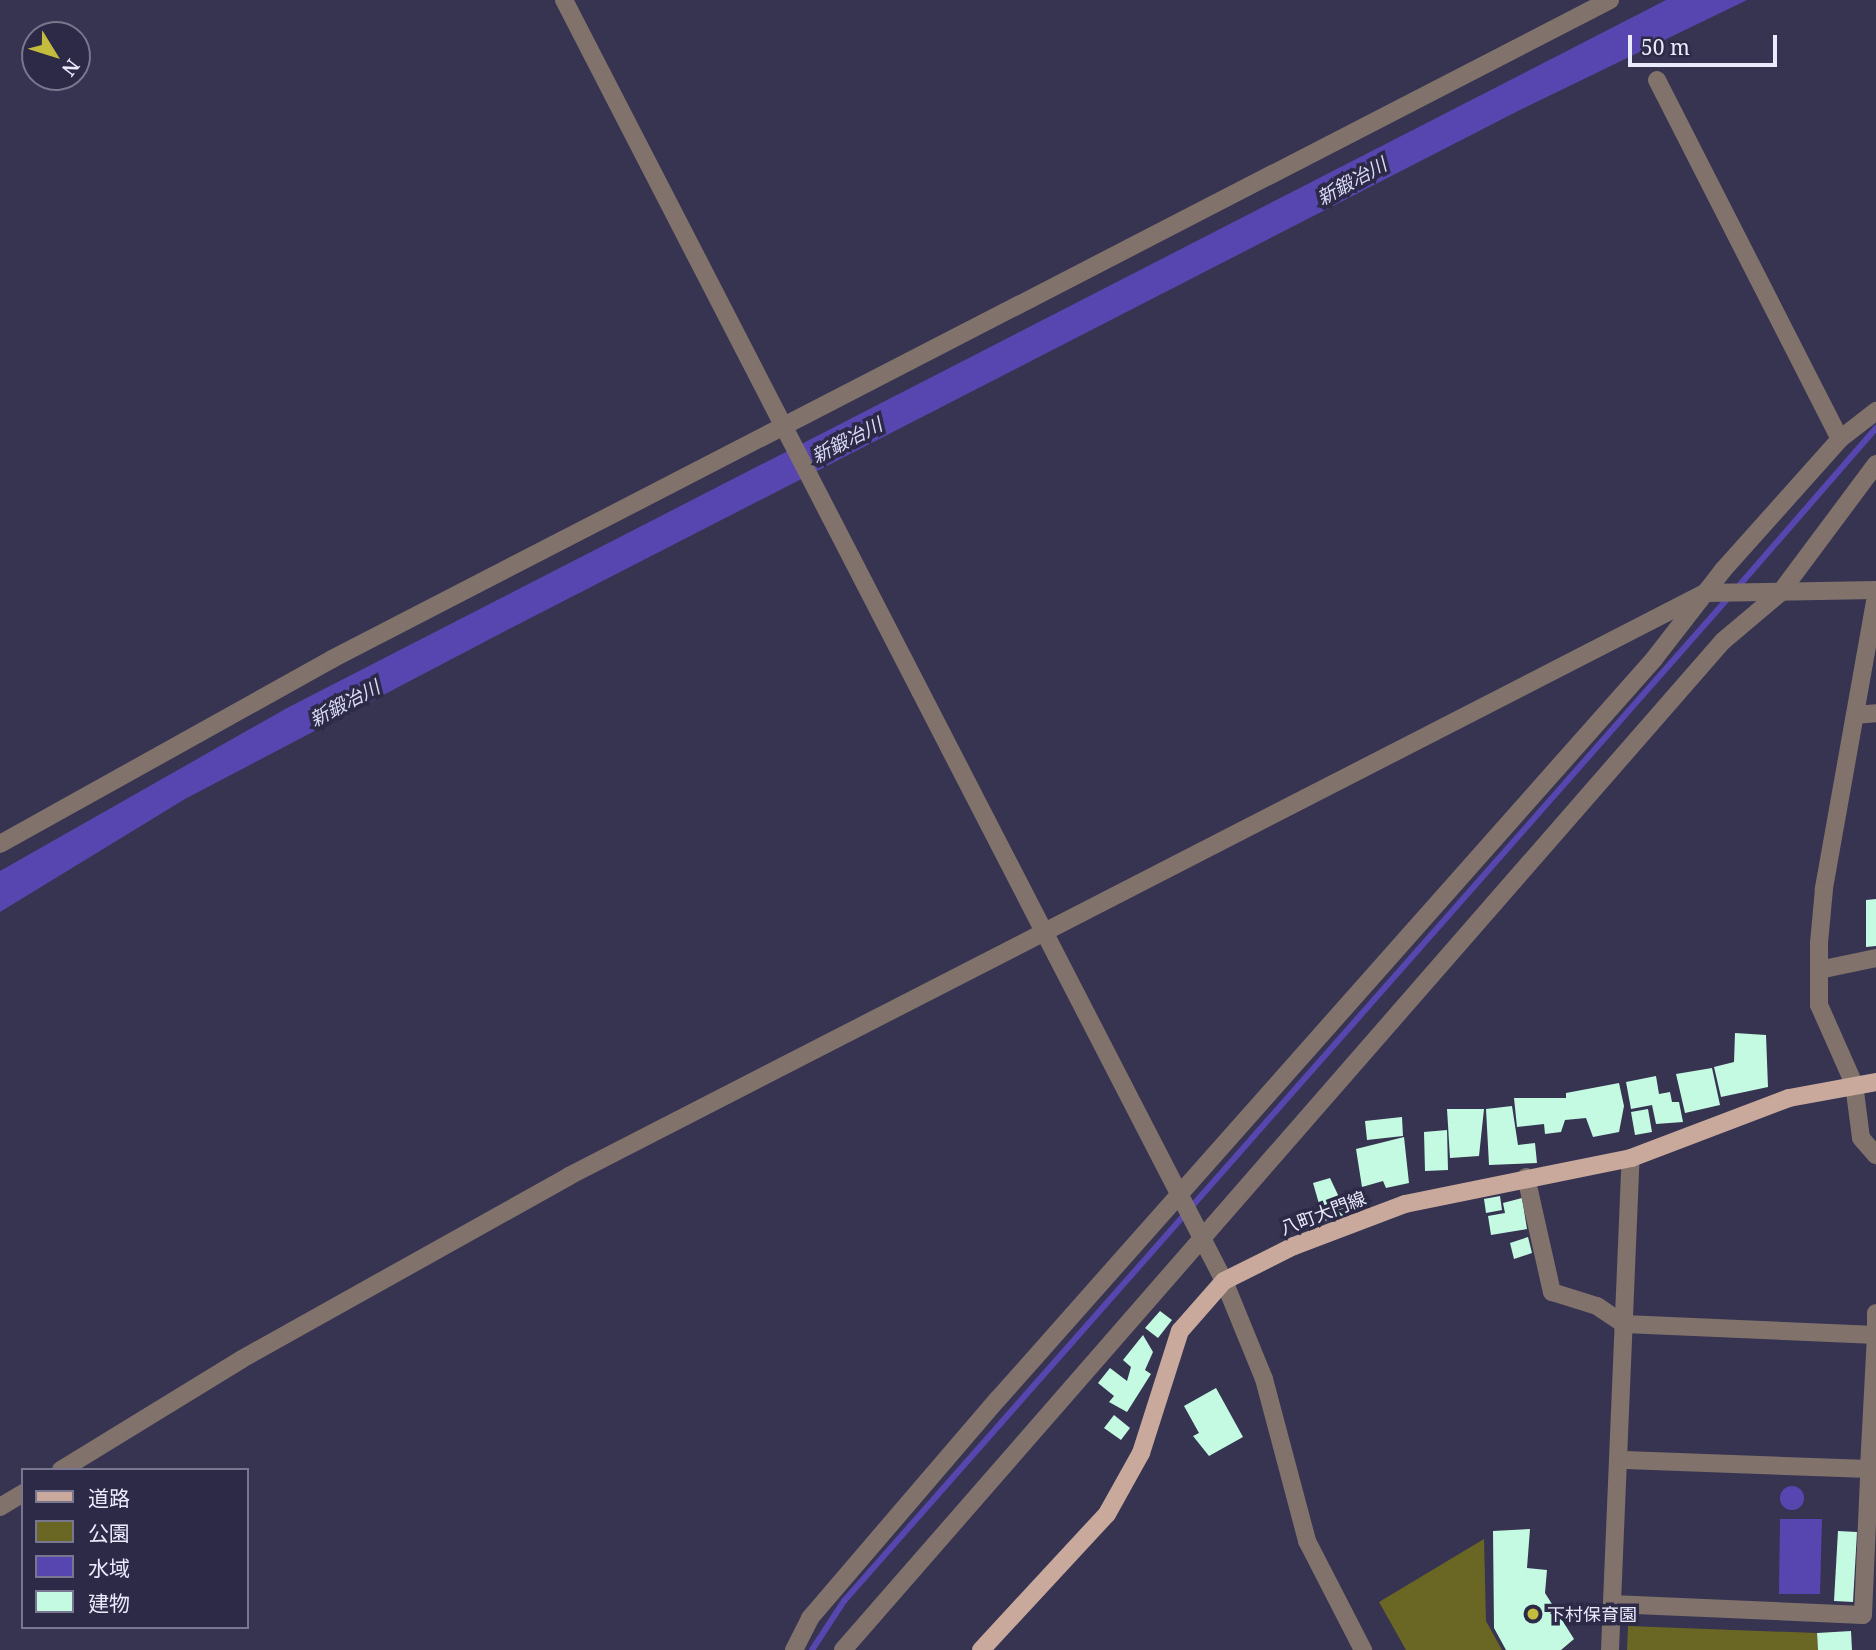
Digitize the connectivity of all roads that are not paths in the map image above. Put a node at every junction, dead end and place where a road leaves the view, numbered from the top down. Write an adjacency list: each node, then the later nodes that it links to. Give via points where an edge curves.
1 (564, 0): 5 (street)
2 (1610, 0): 5 (street)
3 (1657, 80): 6 (street)
4 (1876, 411): 6 (street)
5 (788, 432): 14 (street, via 332,659); 15 (street)
6 (1840, 439): 9 (street)
7 (1876, 464): 10 (street)
8 (1876, 590): 10 (street)
9 (1705, 593): 10 (street); 15 (street); 23 (street, via 1654,659)
10 (1780, 593): 24 (street, via 1723,640)
11 (1876, 596): 13 (street)
12 (1876, 713): 13 (street)
13 (1855, 715): 17 (street, via 1824,889)
14 (0, 844)
15 (1046, 930): 23 (street); 30 (street, via 569,1176 242,1359)
16 (1876, 958): 17 (street)
17 (1819, 970): 19 (street, via 1819,1005)
18 (1876, 1082): 19 (main road, 八町大門線)
19 (1854, 1084): 20 (street, via 1861,1138); 21 (main road, 八町大門線, via 1789,1098)
20 (1876, 1155)
21 (1631, 1158): 22 (main road, 八町大門線); 27 (street)
22 (1526, 1177): 25 (main road, 八町大門線, via 1405,1205 1294,1246); 27 (street, via 1552,1292 1597,1306)
23 (1179, 1192): 24 (street); 35 (street, via 810,1618)
24 (1200, 1236): 25 (street); 36 (street)
25 (1224, 1281): 37 (main road, 八町大門線, via 1180,1331 1141,1453 1107,1514); 38 (street, via 1264,1378 1307,1541)
26 (1876, 1313): 28 (street)
27 (1624, 1324): 28 (street); 29 (street)
28 (1875, 1335): 31 (street)
29 (1618, 1460): 31 (street); 34 (street)
30 (64, 1468)
31 (1869, 1469): 34 (street, via 1863,1615)
32 (21, 1494): 33 (street)
33 (0, 1507)
34 (1612, 1604): 39 (street)
35 (794, 1650)
36 (843, 1650)
37 (981, 1650)
38 (1363, 1650)
39 (1610, 1650)

